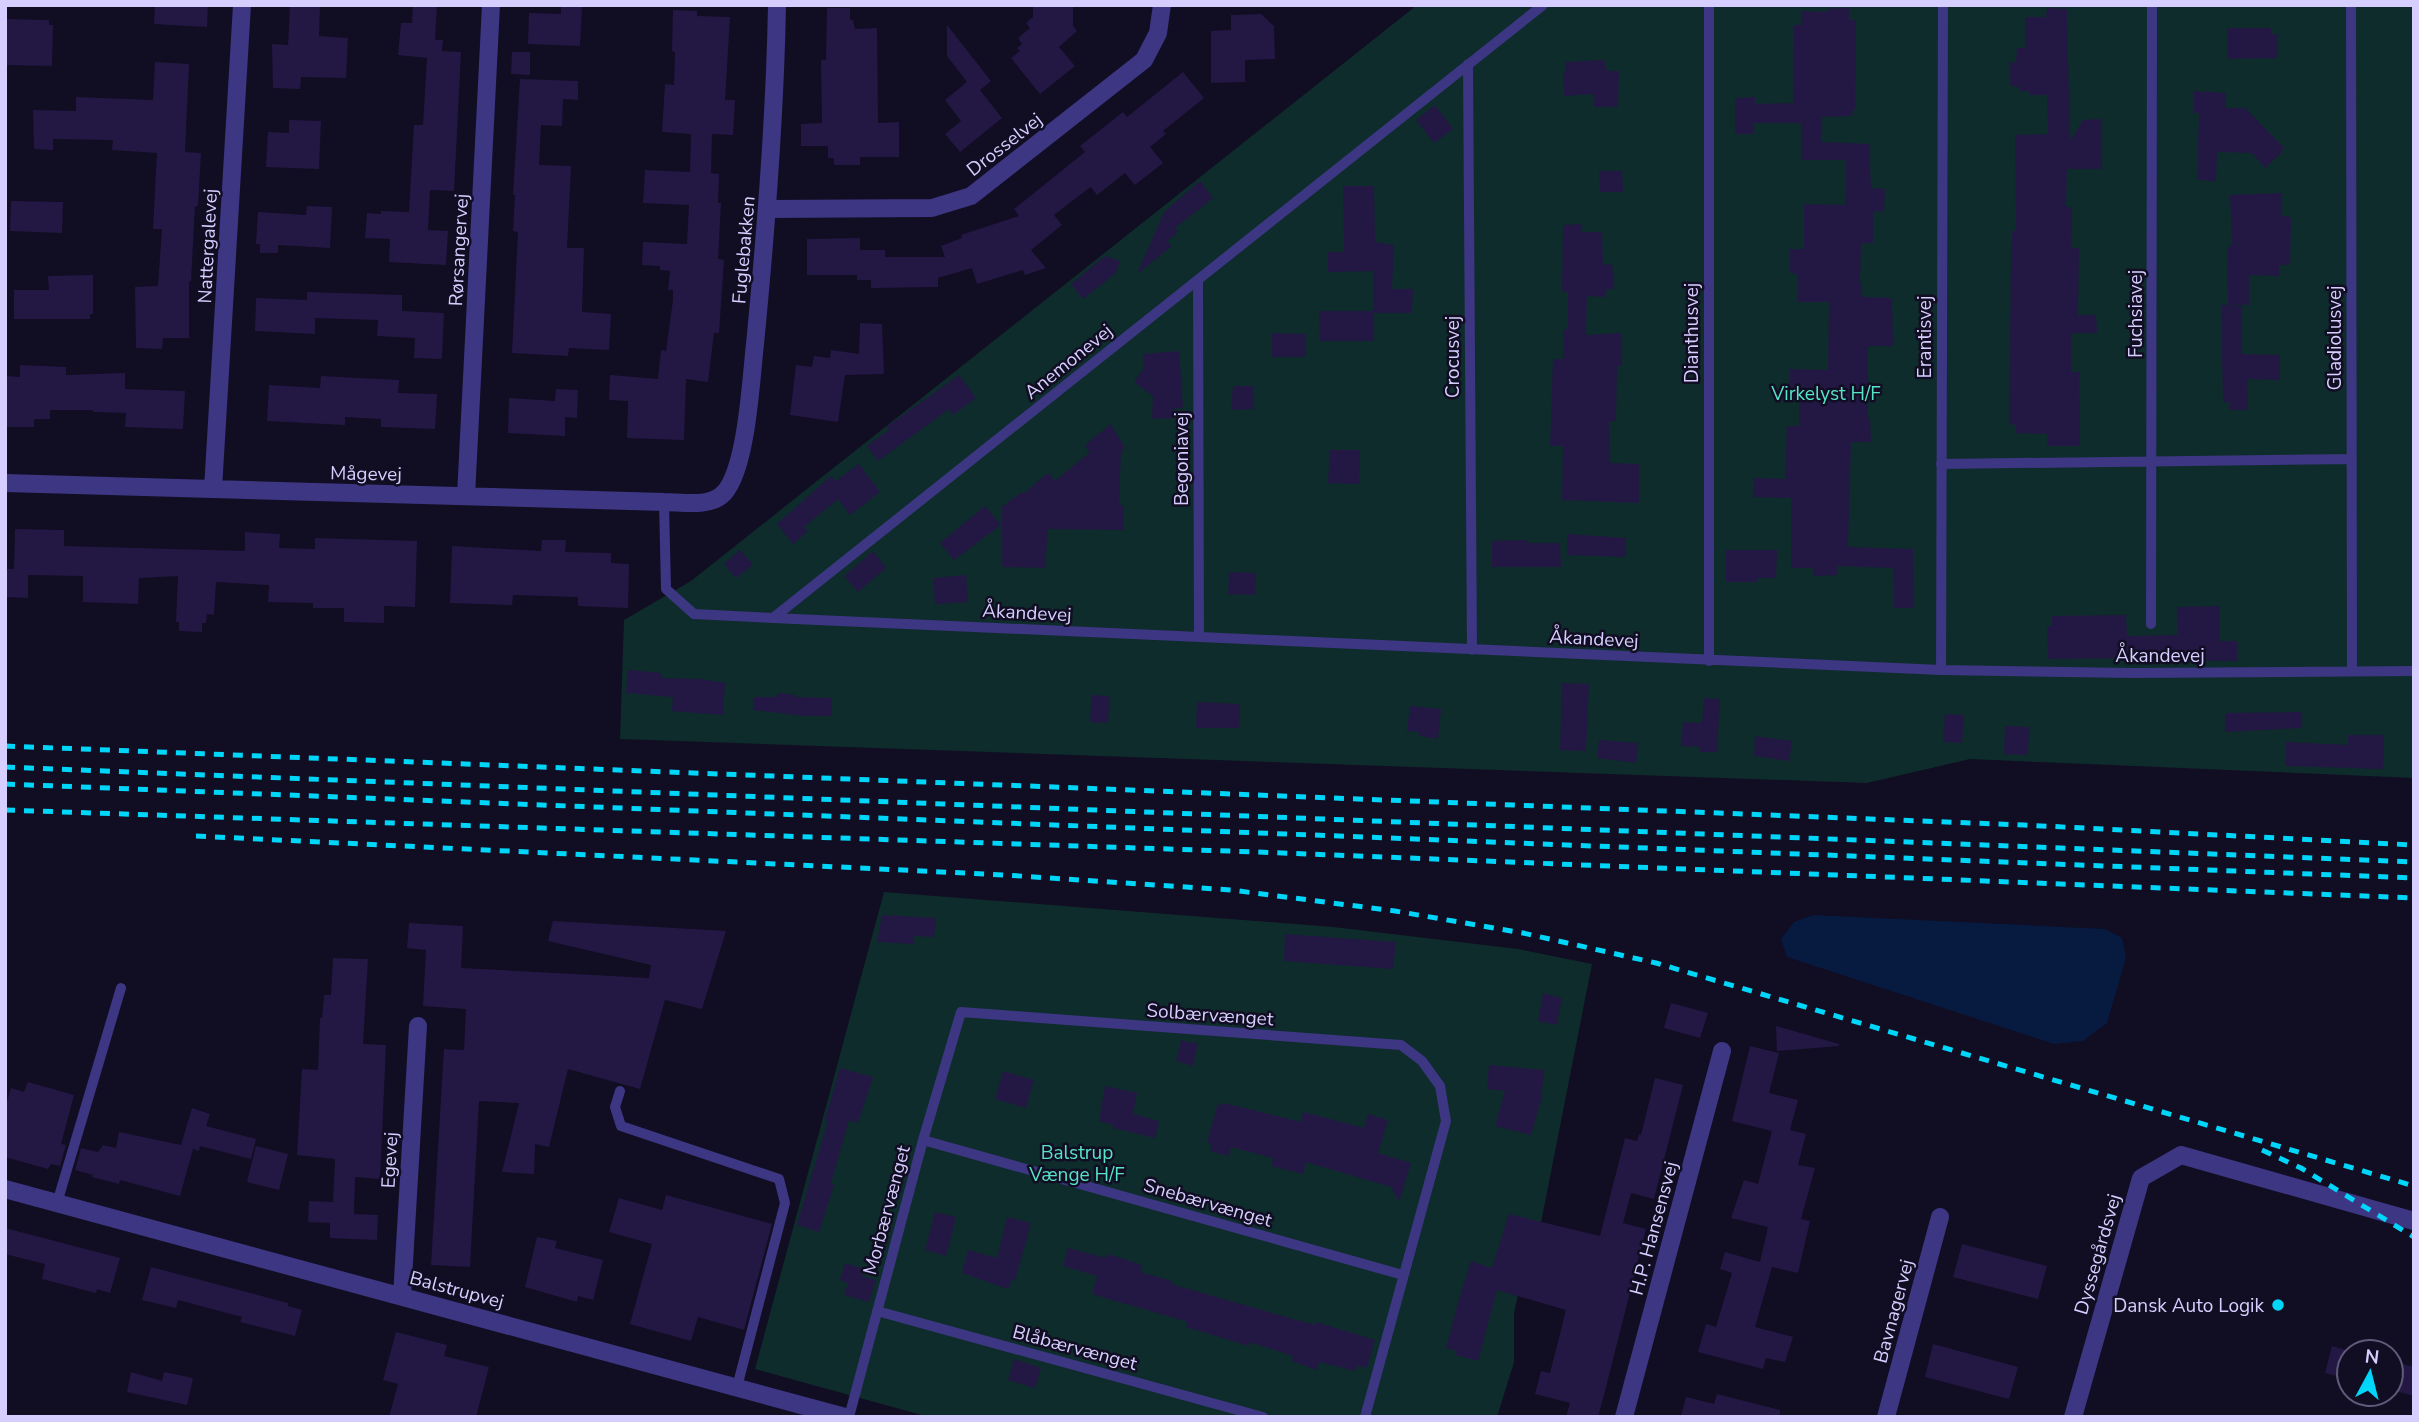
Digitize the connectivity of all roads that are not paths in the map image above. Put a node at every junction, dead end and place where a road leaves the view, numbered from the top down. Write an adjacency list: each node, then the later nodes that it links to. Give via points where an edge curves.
1 (242, 5): 17 (street, Nattergalevej)
2 (491, 5): 19 (street, Rørsangervej)
3 (777, 5): 11 (street, Fuglebakken)
4 (1162, 5): 11 (street, Drosselvej, via 1158,33 1144,60 971,196 932,208)
5 (1543, 5): 10 (lane, Anemonevej)
6 (1709, 5): 25 (lane, Dianthusvej)
7 (1943, 5): 15 (lane, Erantisvej)
8 (2152, 5): 14 (lane, Fuchsiavej)
9 (2351, 5): 13 (lane, Gladiolusvej)
10 (1468, 64): 12 (lane, Anemonevej); 24 (lane, Crocusvej)
11 (768, 209): 18 (street, Fuglebakken, via 739,465)
12 (1198, 280): 21 (lane, Anemonevej); 23 (lane, Begoniavej)
13 (2352, 459): 14 (lane); 27 (lane, Gladiolusvej)
14 (2153, 461): 15 (lane); 22 (lane, Fuchsiavej)
15 (1941, 464): 26 (lane, Erantisvej)
16 (5, 483): 17 (street, Mågevej)
17 (213, 489): 19 (street, Mågevej)
18 (724, 494): 20 (street, Mågevej, via 702,503)
19 (466, 496): 20 (street, Mågevej)
20 (664, 502): 21 (lane, via 666,589 694,614)
21 (773, 618): 23 (lane, Åkandevej)
22 (2151, 624)
23 (1199, 637): 24 (lane, Åkandevej)
24 (1472, 650): 25 (lane, Åkandevej)
25 (1709, 661): 26 (lane, Åkandevej)
26 (1941, 670): 27 (lane, Åkandevej)
27 (2352, 670): 28 (lane, Åkandevej)
28 (2414, 671)
29 (121, 988): 36 (lane)
30 (961, 1012): 34 (lane, Morbærvænget); 39 (lane, Solbærvænget, via 1401,1045 1422,1061 1440,1086 1446,1121)
31 (418, 1027): 40 (street, Egevej)
32 (1722, 1051): 46 (street, H.P. Hansensvej)
33 (620, 1091): 42 (lane, via 615,1107 621,1126 779,1179 785,1203)
34 (923, 1140): 39 (lane, Snebærvænget); 41 (lane, Morbærvænget)
35 (5, 1189): 36 (street, Balstrupvej)
36 (57, 1203): 40 (street, Balstrupvej)
37 (1940, 1217): 47 (street, Bavnagervej)
38 (2414, 1220): 48 (street, Dyssegårdsvej, via 2181,1155 2161,1166 2141,1178)
39 (1403, 1275): 45 (lane)
40 (402, 1296): 42 (street, Balstrupvej)
41 (877, 1311): 43 (lane, Morbærvænget); 44 (lane, Blåbærvænget)
42 (737, 1387): 43 (street, Balstrupvej)
43 (847, 1417)
44 (1263, 1417)
45 (1366, 1417)
46 (1624, 1417)
47 (1886, 1417)
48 (2073, 1417)

